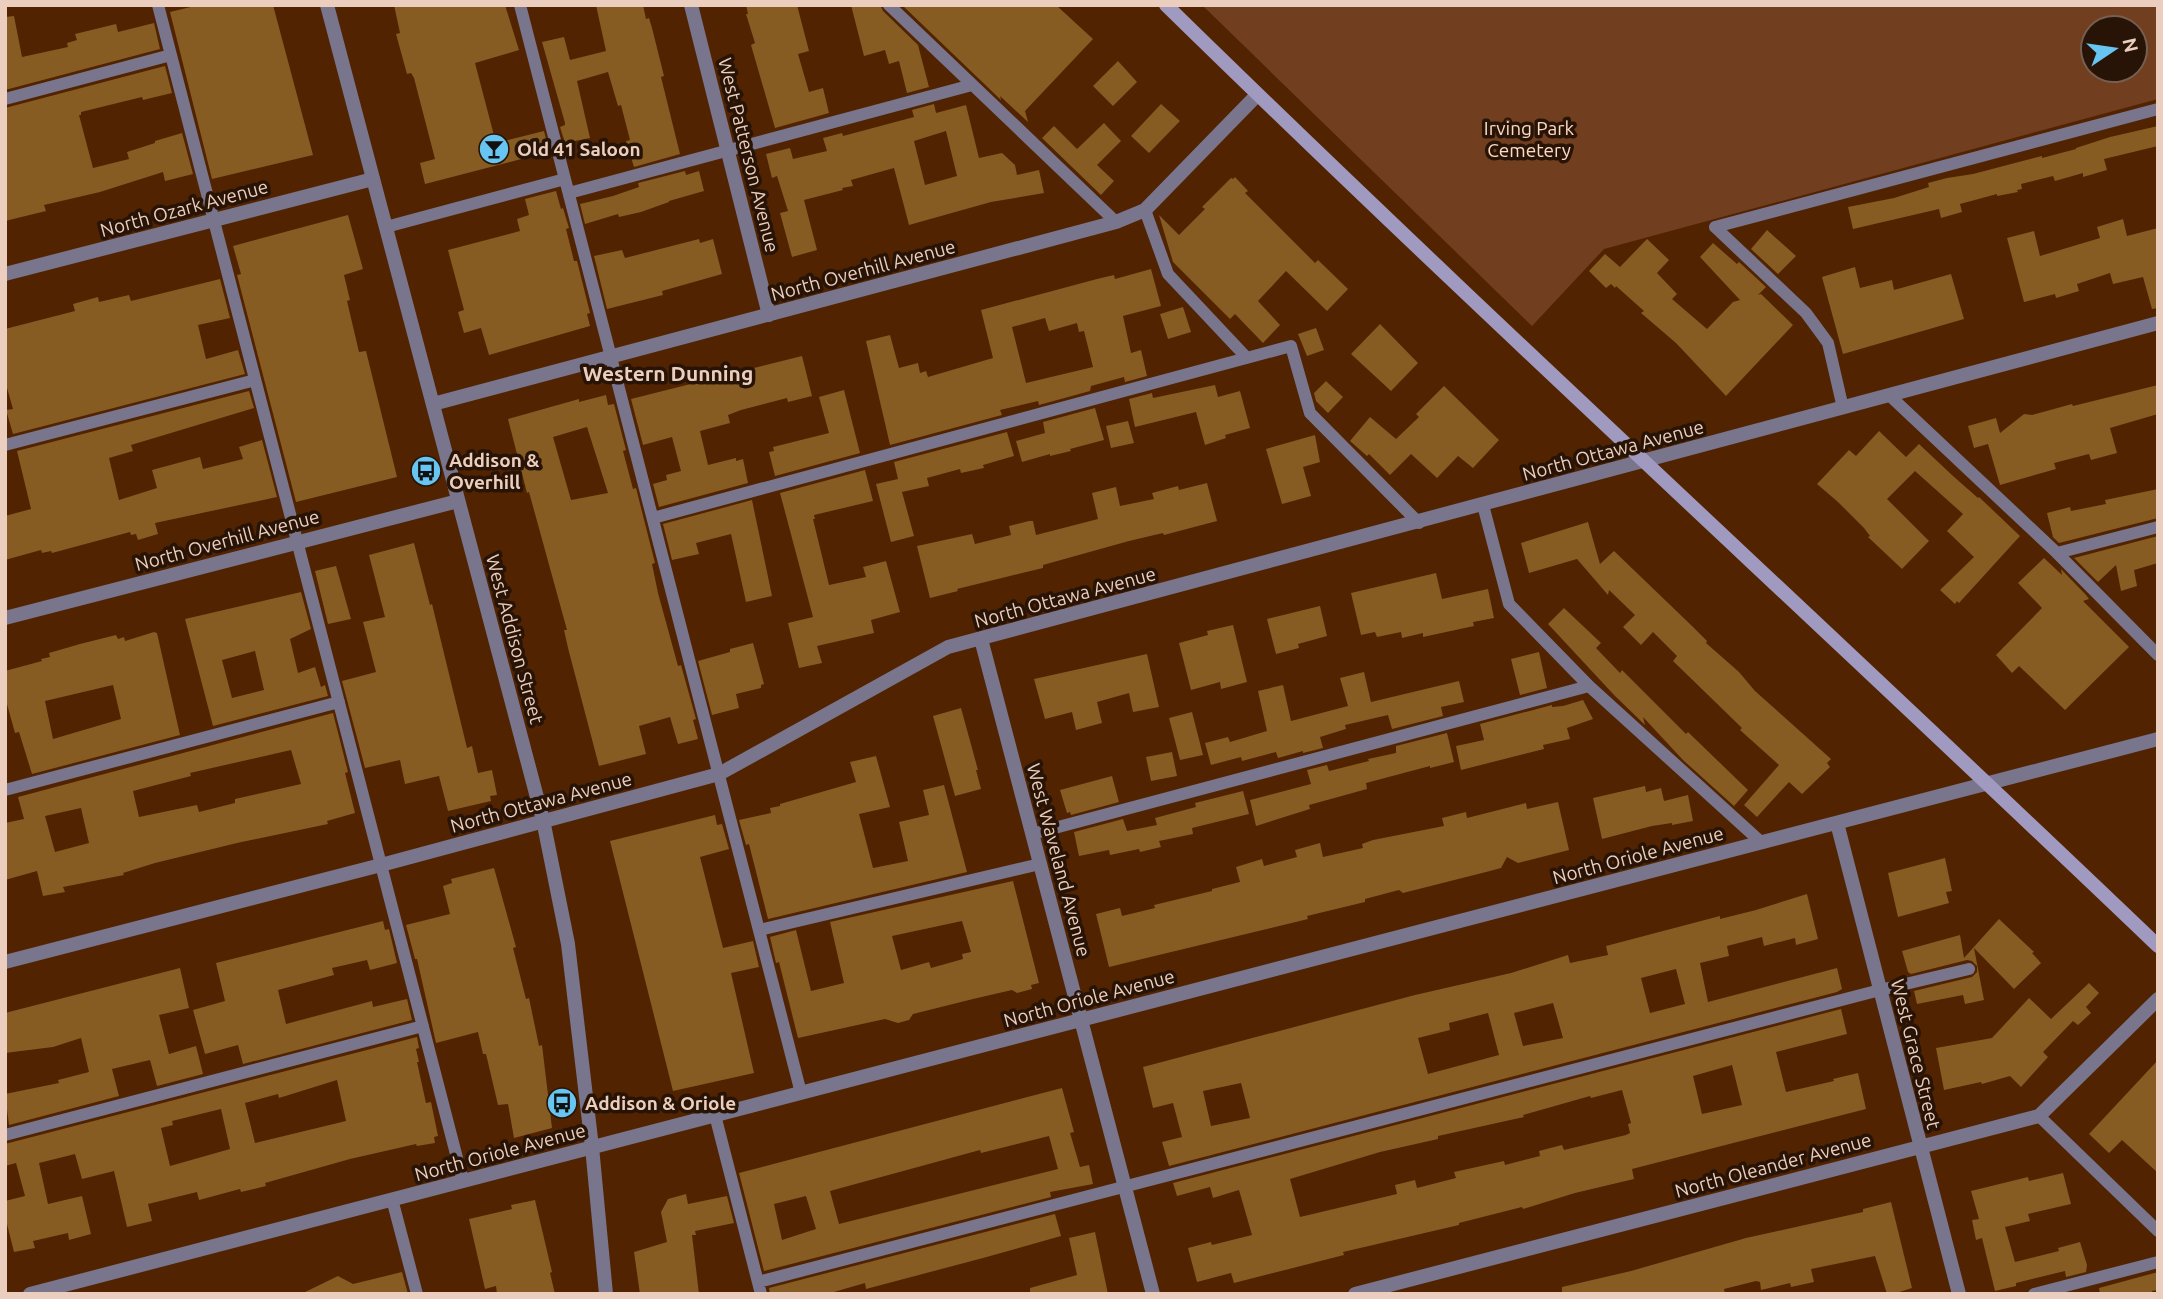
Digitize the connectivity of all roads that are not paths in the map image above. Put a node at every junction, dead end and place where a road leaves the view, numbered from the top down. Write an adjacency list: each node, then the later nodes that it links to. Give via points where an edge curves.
1 (158, 5): 7 (lane)
2 (327, 5): 13 (street, West Addison Street)
3 (520, 5): 14 (lane)
4 (691, 5): 12 (street, West Patterson Avenue)
5 (889, 5): 8 (lane)
6 (1166, 5): 9 (main road)
7 (171, 55): 10 (lane); 17 (lane)
8 (972, 85): 12 (lane); 18 (lane)
9 (1257, 95): 16 (street, North Overhill Avenue); 30 (main road)
10 (5, 99)
11 (2158, 109): 28 (lane, via 1716,227 1806,313 1828,343)
12 (728, 150): 15 (lane); 21 (street, West Patterson Avenue)
13 (373, 178): 17 (street, North Ozark Avenue); 19 (street, West Addison Street)
14 (565, 179): 15 (lane); 19 (lane)
15 (569, 193): 23 (lane)
16 (1145, 211): 18 (street, North Overhill Avenue); 24 (lane, via 1168,274)
17 (214, 220): 20 (street, North Ozark Avenue); 25 (lane)
18 (1116, 222): 21 (street, North Overhill Avenue)
19 (386, 227): 27 (street, West Addison Street)
20 (5, 274)
21 (769, 315): 23 (street, North Overhill Avenue)
22 (2158, 323): 26 (street, North Ottawa Avenue)
23 (611, 356): 27 (street, North Overhill Avenue); 33 (lane)
24 (1247, 358): 33 (lane); 34 (lane, via 1291,346 1310,413)
25 (255, 380): 29 (lane); 36 (lane)
26 (1889, 395): 28 (street, North Ottawa Avenue); 37 (lane)
27 (433, 404): 31 (street, West Addison Street)
28 (1843, 408): 30 (street, North Ottawa Avenue)
29 (5, 445)
30 (1643, 462): 32 (street, North Ottawa Avenue); 45 (main road)
31 (458, 500): 36 (street, North Overhill Avenue); 47 (street, West Addison Street)
32 (1483, 505): 34 (street, North Ottawa Avenue); 41 (lane, via 1509,604)
33 (653, 518): 44 (lane)
34 (1419, 523): 39 (street, North Ottawa Avenue)
35 (2158, 527): 37 (lane)
36 (297, 542): 38 (street, North Overhill Avenue); 42 (lane)
37 (2057, 553): 40 (lane)
38 (5, 618)
39 (981, 639): 44 (street, North Ottawa Avenue, via 948,647); 49 (street, West Waveland Avenue)
40 (2158, 655)
41 (1589, 686): 49 (lane); 50 (lane)
42 (339, 702): 46 (lane); 52 (lane)
43 (2158, 739): 45 (street, North Oriole Avenue)
44 (719, 774): 47 (street, North Ottawa Avenue); 53 (lane)
45 (1988, 783): 48 (street, North Oriole Avenue); 54 (main road)
46 (5, 790)
47 (543, 820): 52 (street, North Ottawa Avenue); 65 (street, West Addison Street, via 568,944)
48 (1837, 823): 50 (street, North Oriole Avenue); 57 (street, West Grace Street)
49 (1032, 834): 51 (street, West Waveland Avenue)
50 (1762, 843): 59 (street, North Oriole Avenue)
51 (1040, 864): 53 (lane); 59 (street, West Waveland Avenue)
52 (381, 865): 55 (street, North Ottawa Avenue); 60 (lane)
53 (759, 930): 61 (lane)
54 (2158, 946)
55 (5, 962)
56 (1969, 969): 57 (lane)
57 (1880, 990): 66 (street, West Grace Street); 68 (lane)
58 (2158, 999): 63 (street, North Oleander Avenue)
59 (1081, 1020): 61 (street, North Oriole Avenue); 68 (street, West Waveland Avenue)
60 (423, 1026): 64 (lane); 67 (lane)
61 (802, 1093): 62 (street, North Oriole Avenue)
62 (715, 1115): 65 (street, North Oriole Avenue); 72 (lane)
63 (2039, 1116): 66 (street, North Oleander Avenue); 70 (lane)
64 (5, 1135)
65 (592, 1147): 67 (street, North Oriole Avenue); 75 (street, West Addison Street)
66 (1920, 1147): 77 (street, North Oleander Avenue); 78 (street, West Grace Street)
67 (463, 1181): 69 (street, North Oriole Avenue)
68 (1125, 1187): 72 (lane); 76 (street, West Waveland Avenue)
69 (392, 1199): 73 (street, North Oriole Avenue); 74 (lane)
70 (2158, 1231)
71 (2158, 1262): 79 (lane)
72 (760, 1288)
73 (30, 1294)
74 (417, 1294)
75 (606, 1294)
76 (1153, 1294)
77 (1356, 1294)
78 (1959, 1294)
79 (2034, 1294)

